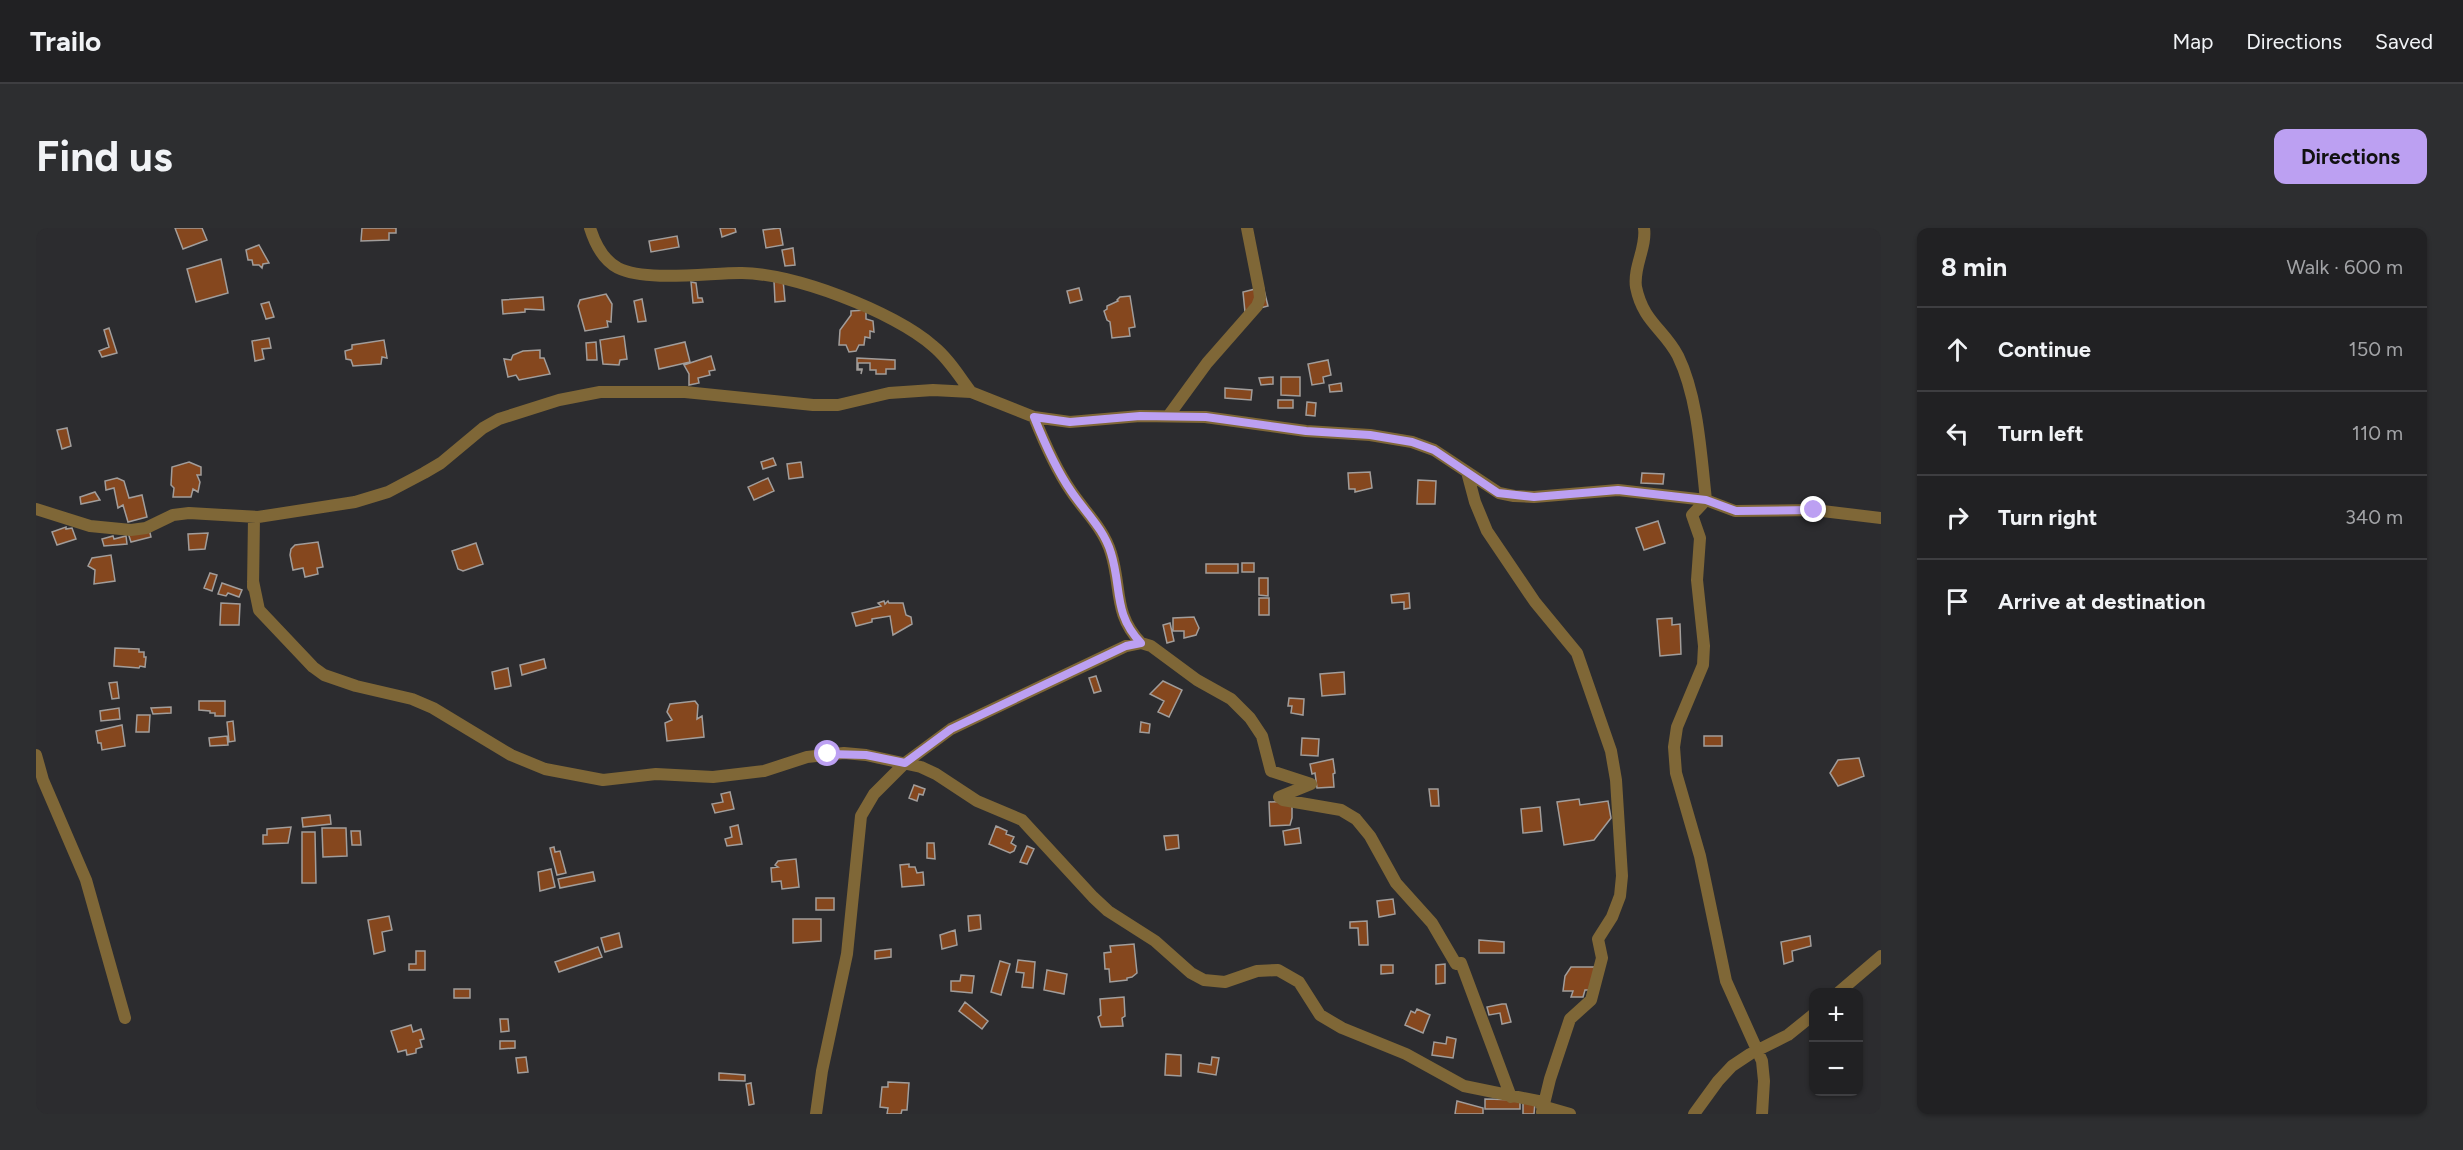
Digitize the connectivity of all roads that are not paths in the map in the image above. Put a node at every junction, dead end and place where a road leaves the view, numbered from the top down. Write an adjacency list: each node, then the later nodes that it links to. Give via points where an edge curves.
1 (590, 228): 4 (street, via 608,261 631,272 761,273 783,277 902,323 935,347)
2 (1247, 228): 5 (street, via 1259,289 1257,306)
3 (1644, 228): 8 (street, via 1636,285 1645,315 1677,356 1685,379 1696,416)
4 (971, 392): 6 (street); 10 (street, via 899,392 838,405 685,392 582,395 499,419 441,463 388,492 355,502)
5 (1169, 415): 6 (street, via 1070,422); 7 (street, via 1412,442 1434,450)
6 (1034, 417): 12 (street, via 1057,470 1102,533 1117,575 1124,620)
7 (1467, 472): 8 (street, via 1498,493 1514,496 1618,490); 21 (street, via 1487,531 1535,603 1577,653 1611,751 1616,780 1620,896 1598,939 1602,958 1591,1000 1570,1019)
8 (1706, 500): 11 (street, via 1736,511 1814,510); 19 (street, via 1692,515 1700,538 1697,580 1703,665 1677,727 1676,773 1700,856 1726,981)
9 (36, 509): 10 (street, via 90,526 122,530 146,528 172,515 189,513)
10 (254, 517): 14 (street, via 253,581 260,610 313,667 356,686 433,708 511,755 545,769 603,780 656,774 749,774 807,757 844,753)
11 (1881, 518)
12 (1141, 643): 14 (street, via 1126,646 951,729); 20 (street, via 1151,646 1244,711 1262,736 1271,771 1311,784 1279,797 1341,810 1356,819 1370,836 1396,883 1432,924 1456,964 1461,963)
13 (36, 755): 17 (street, via 86,880)
14 (905, 763): 20 (street, via 936,774 977,801 1022,820 1108,911 1155,941 1191,973 1204,980 1225,982 1257,971 1278,970 1299,982 1320,1015 1342,1028 1406,1054 1464,1086); 22 (street, via 874,794 861,816 848,954)
15 (1881, 956): 16 (street)
16 (1845, 988)
17 (125, 1018)
18 (1809, 1018): 19 (street, via 1788,1035)
19 (1758, 1050): 24 (street, via 1732,1066); 25 (street, via 1764,1070)
20 (1511, 1096): 21 (street, via 1538,1101)
21 (1542, 1110): 23 (street)
22 (816, 1114)
23 (1570, 1114)
24 (1694, 1114)
25 (1762, 1114)

